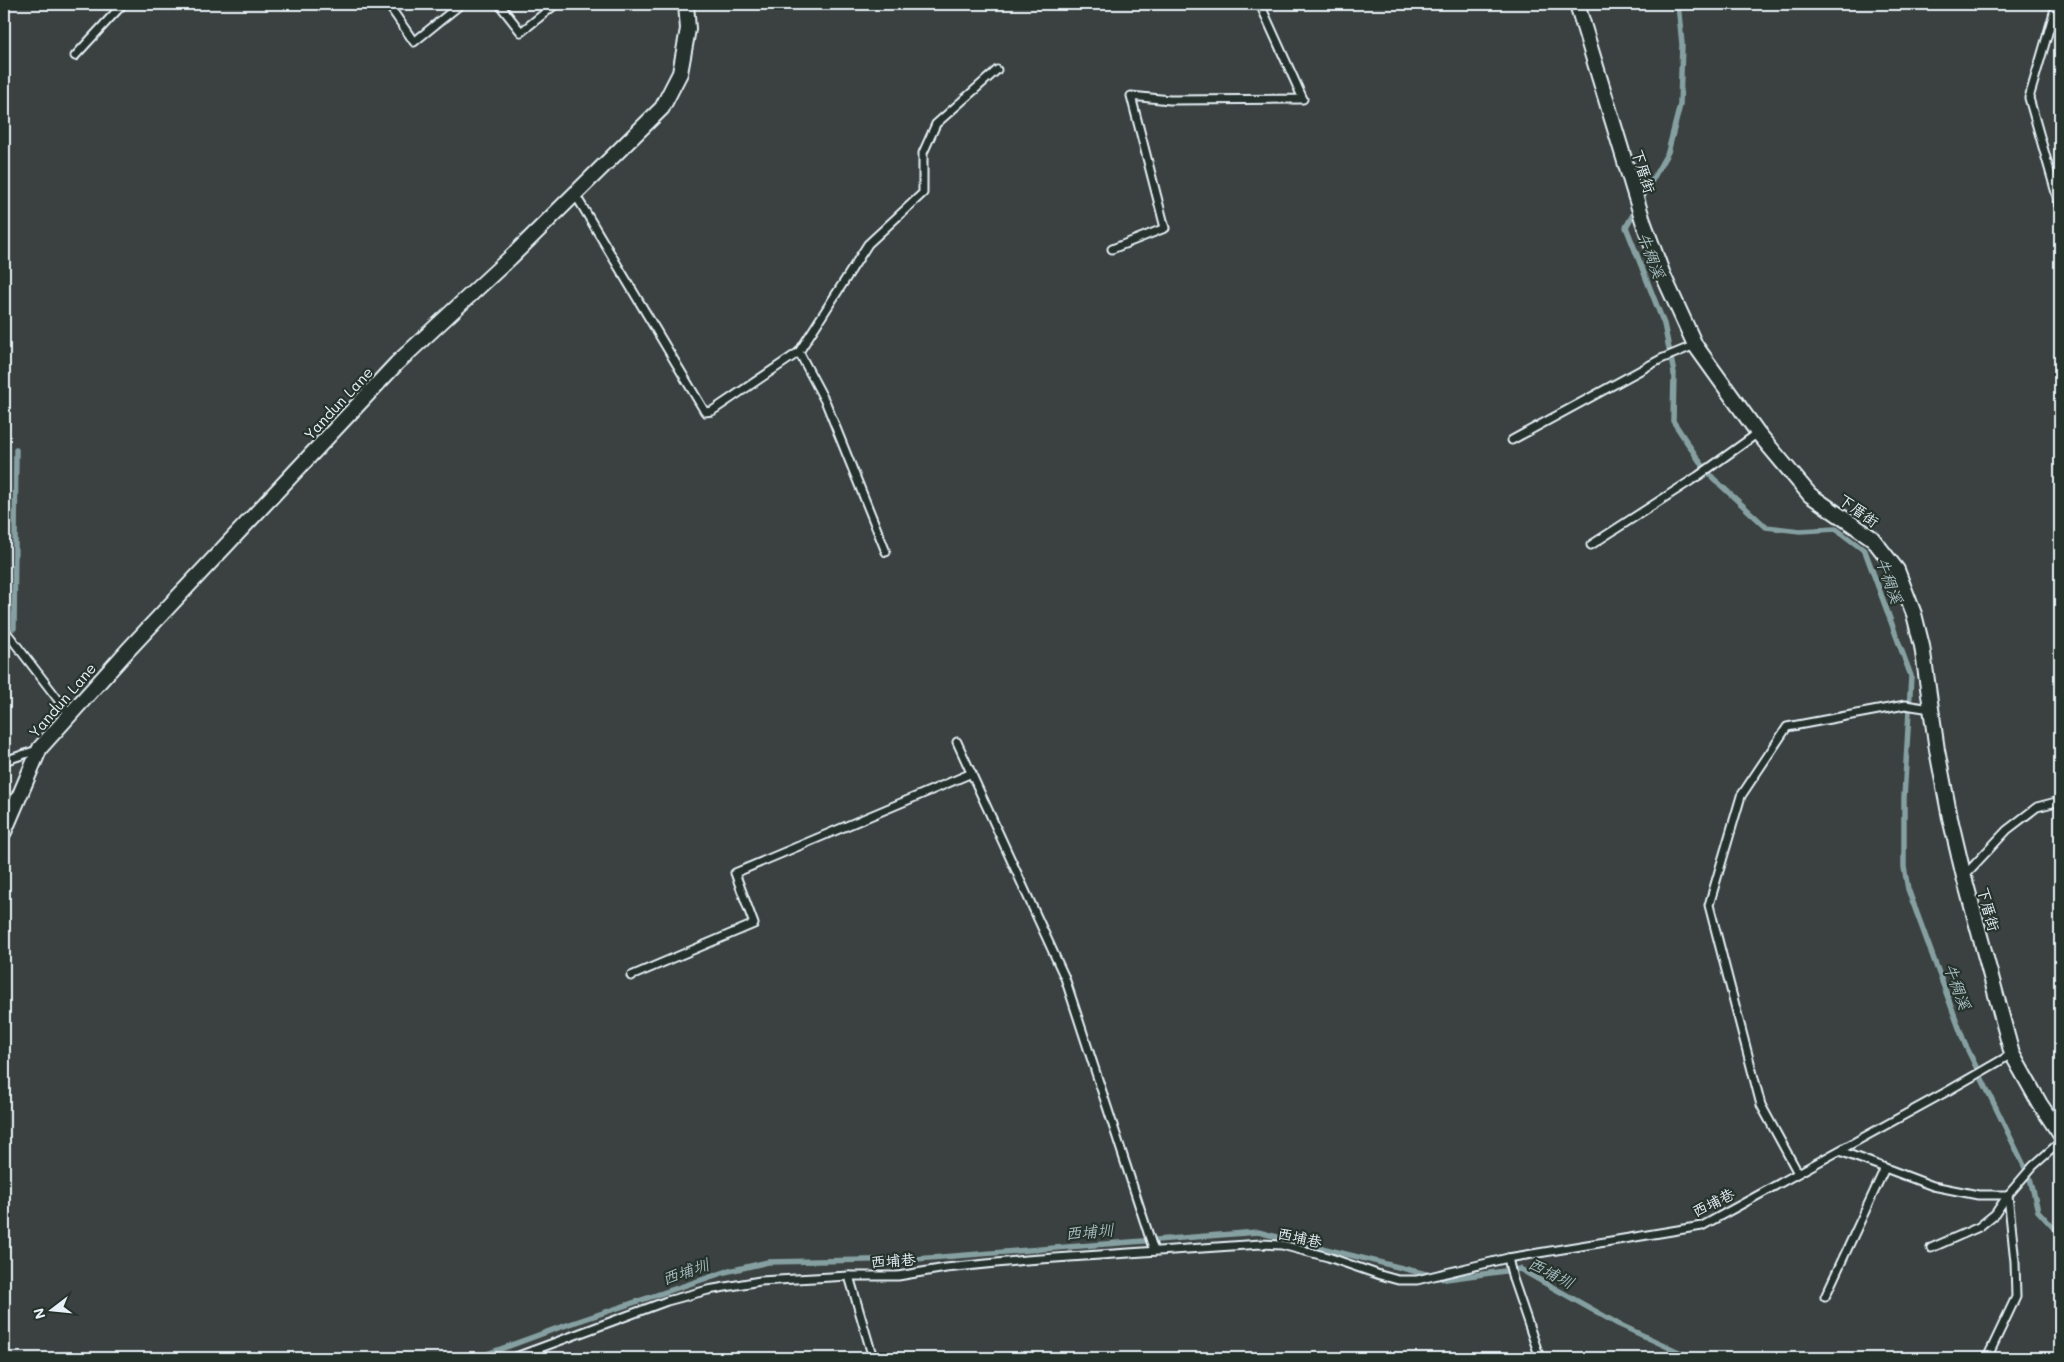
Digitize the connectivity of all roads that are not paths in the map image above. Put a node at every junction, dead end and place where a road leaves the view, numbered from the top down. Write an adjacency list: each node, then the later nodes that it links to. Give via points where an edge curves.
1 (124, 4): 10 (lane)
2 (388, 4): 3 (lane, via 414,42)
3 (461, 4)
4 (499, 4): 5 (lane, via 521,32)
5 (556, 4)
6 (686, 4): 12 (street, Yandun Lane, via 688,29 680,73 662,108)
7 (1260, 4): 14 (lane, via 1304,99 1170,100 1131,96 1164,228)
8 (1577, 4): 15 (street, 下厝街, via 1643,221)
9 (2054, 4): 13 (lane, via 2029,98)
10 (75, 56)
11 (997, 70): 16 (lane, via 936,124 922,153 923,193 868,244)
12 (575, 194): 16 (lane, via 705,412 712,412); 23 (street, Yandun Lane, via 397,363)
13 (2060, 207)
14 (1112, 249)
15 (1695, 345): 17 (street, 下厝街); 18 (lane, via 1661,359)
16 (799, 352): 20 (lane, via 826,403)
17 (1758, 433): 19 (lane); 22 (street, 下厝街, via 1810,495 1872,538 1897,570 1920,638)
18 (1512, 440)
19 (1591, 545)
20 (886, 552)
21 (4, 629): 23 (lane)
22 (1925, 708): 30 (street, 下厝街); 37 (lane, via 1905,705 1787,727 1741,796 1709,904 1761,1105)
23 (70, 715): 25 (street, Yandun Lane)
24 (957, 742): 27 (lane)
25 (40, 748): 26 (lane); 29 (street, Yandun Lane)
26 (4, 761)
27 (972, 773): 31 (lane, via 736,873 754,924); 40 (lane, via 1065,978)
28 (2060, 801): 30 (lane, via 2037,807 2007,830)
29 (4, 832)
30 (1964, 877): 32 (street, 下厝街)
31 (631, 976)
32 (2012, 1054): 33 (street, 下厝街); 35 (lane, 西埔巷)
33 (2060, 1134)
34 (2060, 1142): 38 (lane)
35 (1840, 1151): 36 (lane); 37 (lane, 西埔巷)
36 (1885, 1168): 38 (lane, via 1933,1186 1978,1195); 43 (lane)
37 (1798, 1173): 41 (lane, 西埔巷, via 1702,1226)
38 (2008, 1195): 39 (lane, via 1995,1214 1979,1227); 47 (lane, via 2016,1297)
39 (1931, 1248)
40 (1154, 1251): 41 (lane, 西埔巷, via 1282,1245 1398,1280 1417,1280); 42 (lane, 西埔巷, via 964,1266 898,1276)
41 (1508, 1258): 46 (lane)
42 (849, 1276): 44 (lane, 西埔巷, via 760,1281 708,1290 667,1301); 45 (lane)
43 (1825, 1297)
44 (513, 1358)
45 (873, 1358)
46 (1540, 1358)
47 (1987, 1358)

